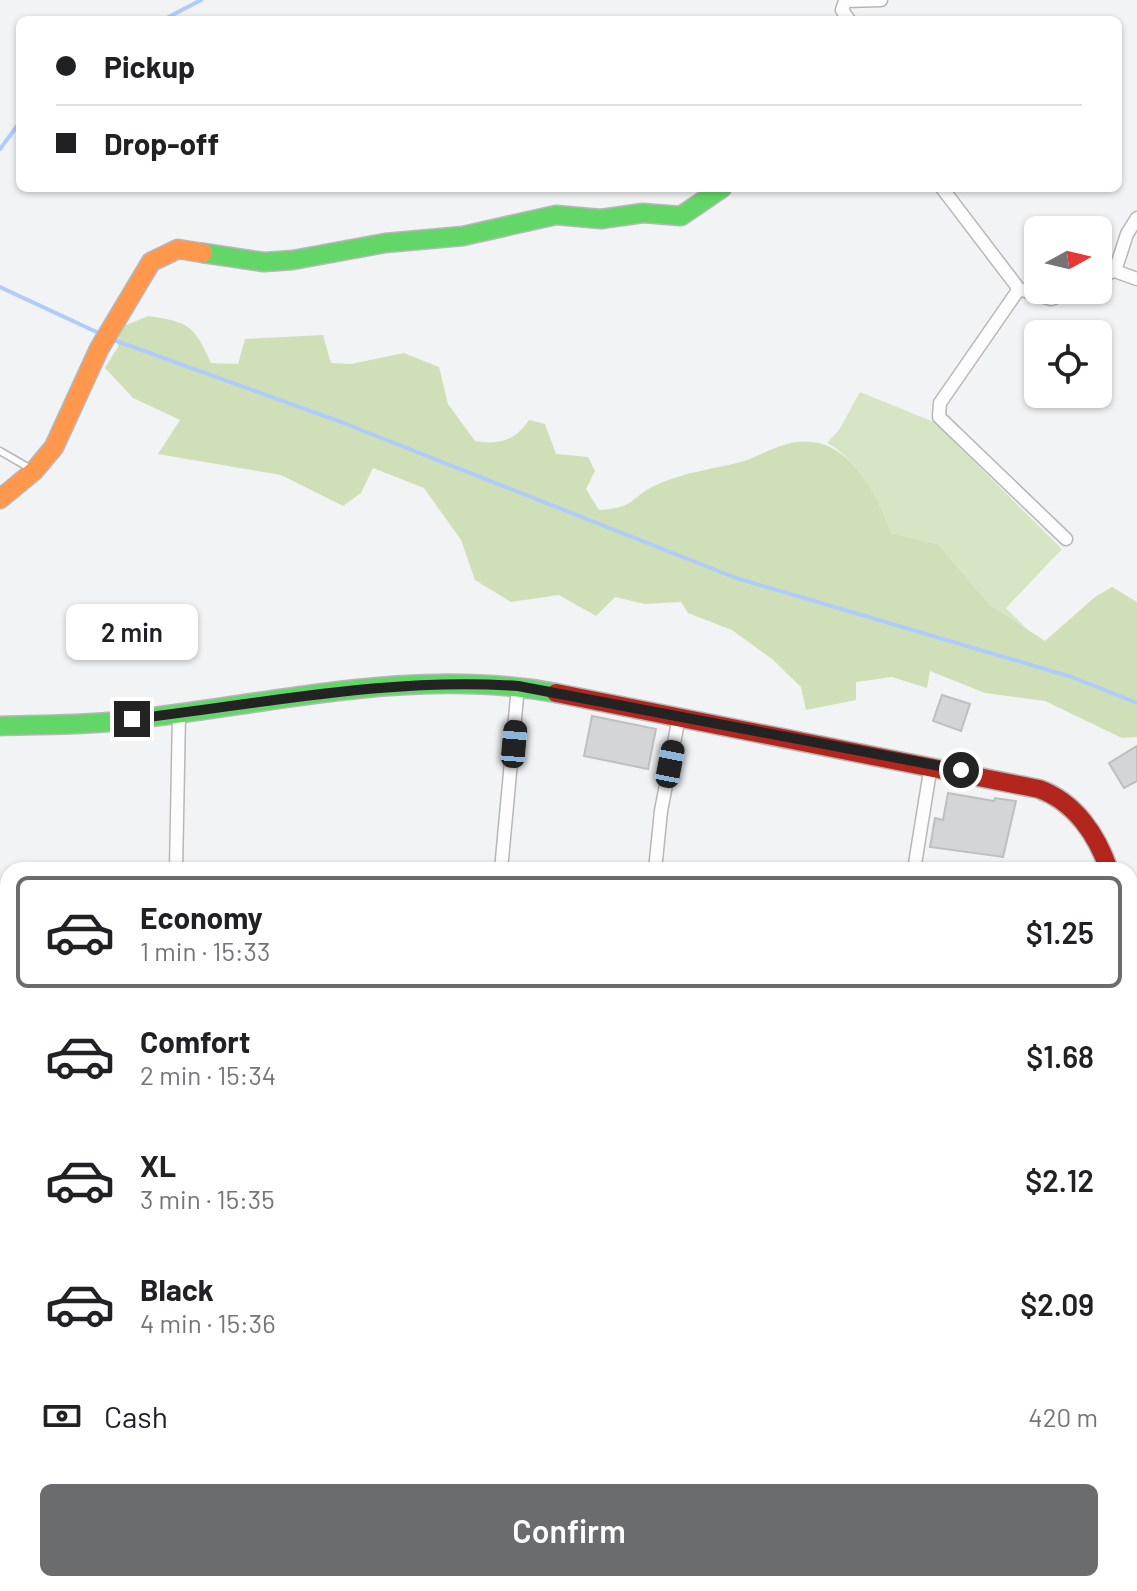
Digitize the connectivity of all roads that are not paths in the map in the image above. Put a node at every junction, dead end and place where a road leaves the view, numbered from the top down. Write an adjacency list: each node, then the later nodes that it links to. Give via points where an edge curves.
1 (879, 0): 2 (street, via 845,1)
2 (846, 16)
3 (716, 192): 12 (street, via 681,216 556,215 463,236 280,261 193,249 163,254 151,262 99,349 54,447)
4 (945, 192): 9 (street)
5 (1137, 218): 6 (street)
6 (1115, 271): 7 (street); 8 (street)
7 (1112, 272)
8 (1137, 279)
9 (1019, 289): 10 (street); 14 (street, via 940,403 939,417)
10 (1024, 291)
11 (0, 451): 12 (lane)
12 (34, 471): 13 (street)
13 (0, 499)
14 (1066, 539)
15 (518, 686): 16 (street, via 410,684); 17 (street); 21 (street)
16 (179, 714): 18 (street); 20 (street)
17 (679, 717): 19 (street); 22 (street)
18 (0, 726)
19 (931, 765): 23 (street); 24 (street, via 1049,792 1082,819)
20 (176, 862)
21 (502, 862)
22 (656, 862)
23 (915, 862)
24 (1106, 862)

